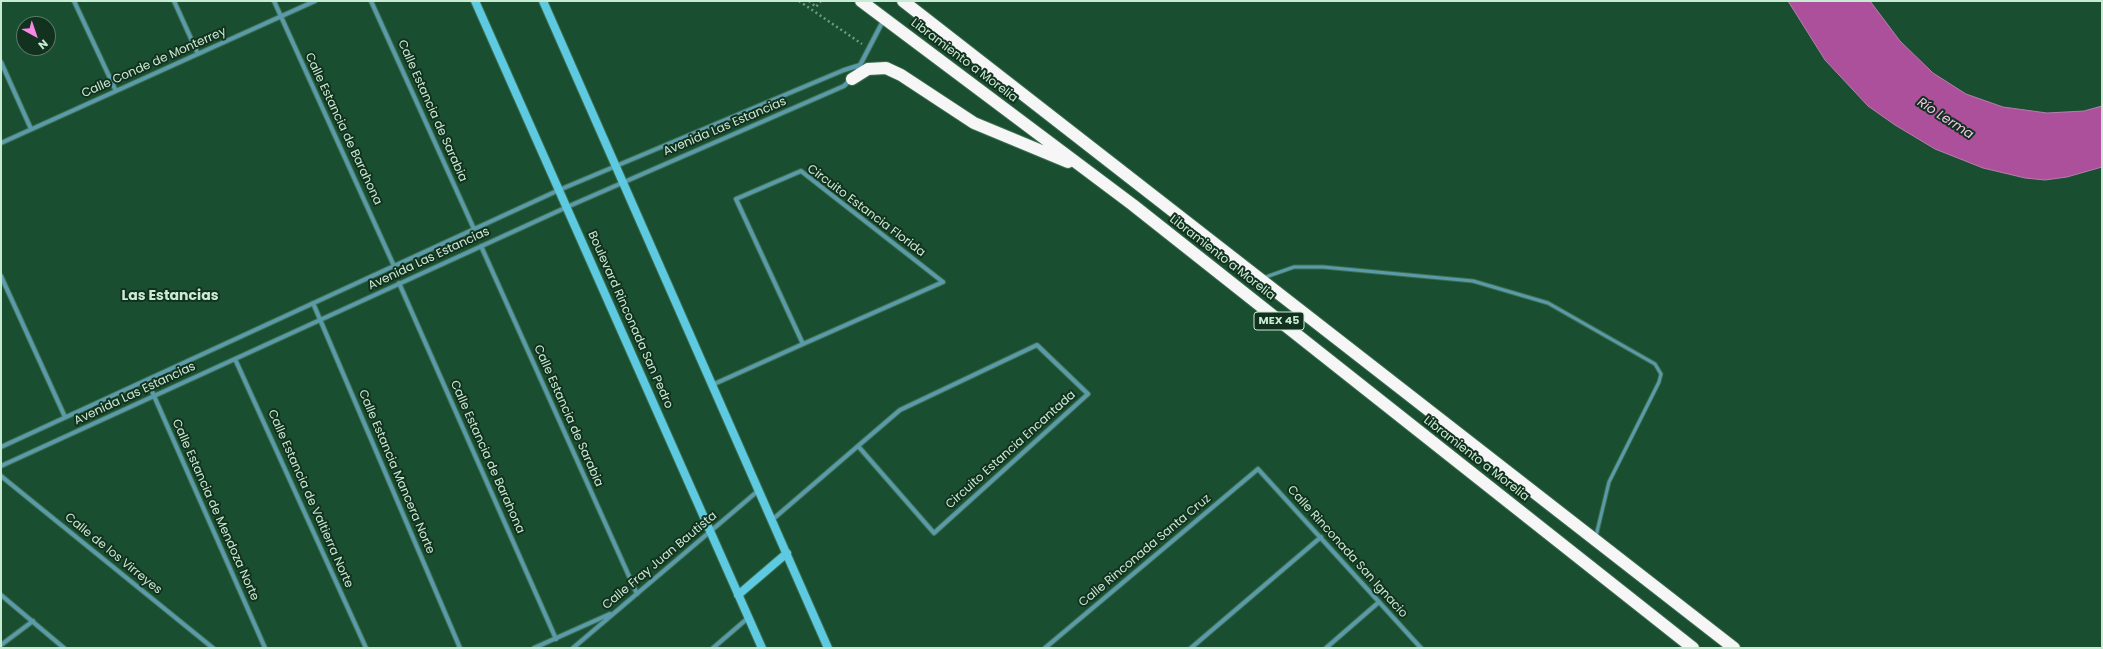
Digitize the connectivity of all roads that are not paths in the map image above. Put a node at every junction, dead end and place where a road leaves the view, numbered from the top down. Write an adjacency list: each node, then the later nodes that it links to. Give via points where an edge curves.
1 (74, 1): 16 (street)
2 (174, 1): 12 (street)
3 (274, 1): 10 (street, Calle Estancia de Barahona)
4 (315, 1): 10 (street, Calle Conde de Monterrey)
5 (371, 1): 24 (street, Calle Estancia de Sarabia)
6 (475, 1): 22 (street, Boulevard Rinconada San Pedro)
7 (543, 1): 19 (street)
8 (861, 1): 11 (highway, Libramiento a Morelia / MEX 45)
9 (903, 1): 28 (highway, Libramiento a Morelia / MEX 45)
10 (281, 16): 12 (street, Calle Conde de Monterrey); 26 (street, Calle Estancia de Barahona)
11 (884, 19): 14 (street, Avenida Las Estancias); 20 (highway, Libramiento a Morelia / MEX 45)
12 (198, 54): 16 (street, Calle Conde de Monterrey)
13 (1, 62): 17 (street)
14 (861, 65): 15 (street, Avenida Las Estancias); 19 (street, Avenida Las Estancias)
15 (852, 79): 20 (highway, via 868,70 886,68 901,74 974,123); 21 (street, Avenida Las Estancias, via 844,86)
16 (116, 91): 17 (street, Calle Conde de Monterrey)
17 (31, 129): 18 (street, Calle Conde de Monterrey)
18 (1, 143)
19 (616, 166): 21 (street); 22 (street, Avenida Las Estancias)
20 (1085, 170): 72 (highway, Libramiento a Morelia / MEX 45)
21 (623, 182): 23 (street, Avenida Las Estancias); 35 (street)
22 (559, 190): 23 (street, Boulevard Rinconada San Pedro); 24 (street, Avenida Las Estancias)
23 (567, 207): 25 (street, Avenida Las Estancias); 45 (street, Boulevard Rinconada San Pedro)
24 (474, 229): 26 (street, Avenida Las Estancias)
25 (481, 246): 29 (street, Avenida Las Estancias); 49 (street, Calle Estancia de Sarabia)
26 (394, 266): 30 (street, Avenida Las Estancias)
27 (1, 276): 37 (street)
28 (1260, 279): 47 (highway, Libramiento a Morelia / MEX 45); 47 (lane, via 1294,267 1323,267 1473,281 1548,303 1655,364 1660,374 1659,382 1609,482)
29 (400, 283): 31 (street, Avenida Las Estancias); 56 (street, Calle Estancia de Barahona)
30 (313, 303): 31 (street, Calle Estancia Mancera Norte); 34 (street, Avenida Las Estancias)
31 (320, 320): 33 (street, Avenida Las Estancias); 62 (street, Calle Estancia Mancera Norte)
32 (803, 344): 32 (street, Circuito Estancia Florida, via 943,282 800,171 736,199); 35 (street, Circuito Estancia Florida)
33 (235, 359): 36 (street, Avenida Las Estancias); 61 (street, Calle Estancia de Valtierra Norte)
34 (146, 380): 36 (street, Calle Estancia de Mendoza Norte); 37 (street, Avenida Las Estancias)
35 (712, 385): 43 (street)
36 (154, 396): 40 (street, Avenida Las Estancias); 60 (street, Calle Estancia de Mendoza Norte)
37 (65, 417): 39 (street, Avenida Las Estancias)
38 (858, 446): 38 (street, Circuito Estancia Encantada, via 900,410 1037,345 1088,394 934,533); 44 (street, Circuito Estancia Encantada)
39 (1, 447)
40 (1, 466)
41 (1258, 469): 46 (street, Calle Rinconada San Ignacio); 68 (street, Calle Rinconada Santa Cruz)
42 (1, 476): 59 (street, Calle de los Virreyes)
43 (759, 490): 44 (street); 45 (street, Calle Fray Juan Bautista)
44 (772, 520): 48 (street)
45 (710, 531): 49 (street, Calle Fray Juan Bautista); 51 (street, Boulevard Rinconada San Pedro)
46 (1321, 537): 52 (street, Calle Rinconada San Ignacio); 69 (street)
47 (1595, 540): 73 (highway, Libramiento a Morelia / MEX 45)
48 (787, 554): 51 (street); 67 (street)
49 (637, 594): 53 (street, Calle Fray Juan Bautista)
50 (1, 595): 55 (street)
51 (738, 595): 54 (street, Boulevard Rinconada San Pedro)
52 (1379, 602): 70 (street); 71 (street, Calle Rinconada San Ignacio)
53 (615, 613): 56 (street); 64 (street, Calle Fray Juan Bautista)
54 (749, 618): 65 (street); 66 (street, Boulevard Rinconada San Pedro)
55 (33, 621): 57 (street); 58 (street)
56 (556, 638): 63 (street)
57 (1, 645)
58 (64, 648)
59 (213, 648)
60 (265, 648)
61 (366, 648)
62 (460, 648)
63 (534, 648)
64 (573, 648)
65 (714, 648)
66 (762, 648)
67 (828, 648)
68 (1045, 648)
69 (1191, 648)
70 (1326, 648)
71 (1421, 648)
72 (1693, 648)
73 (1734, 648)

